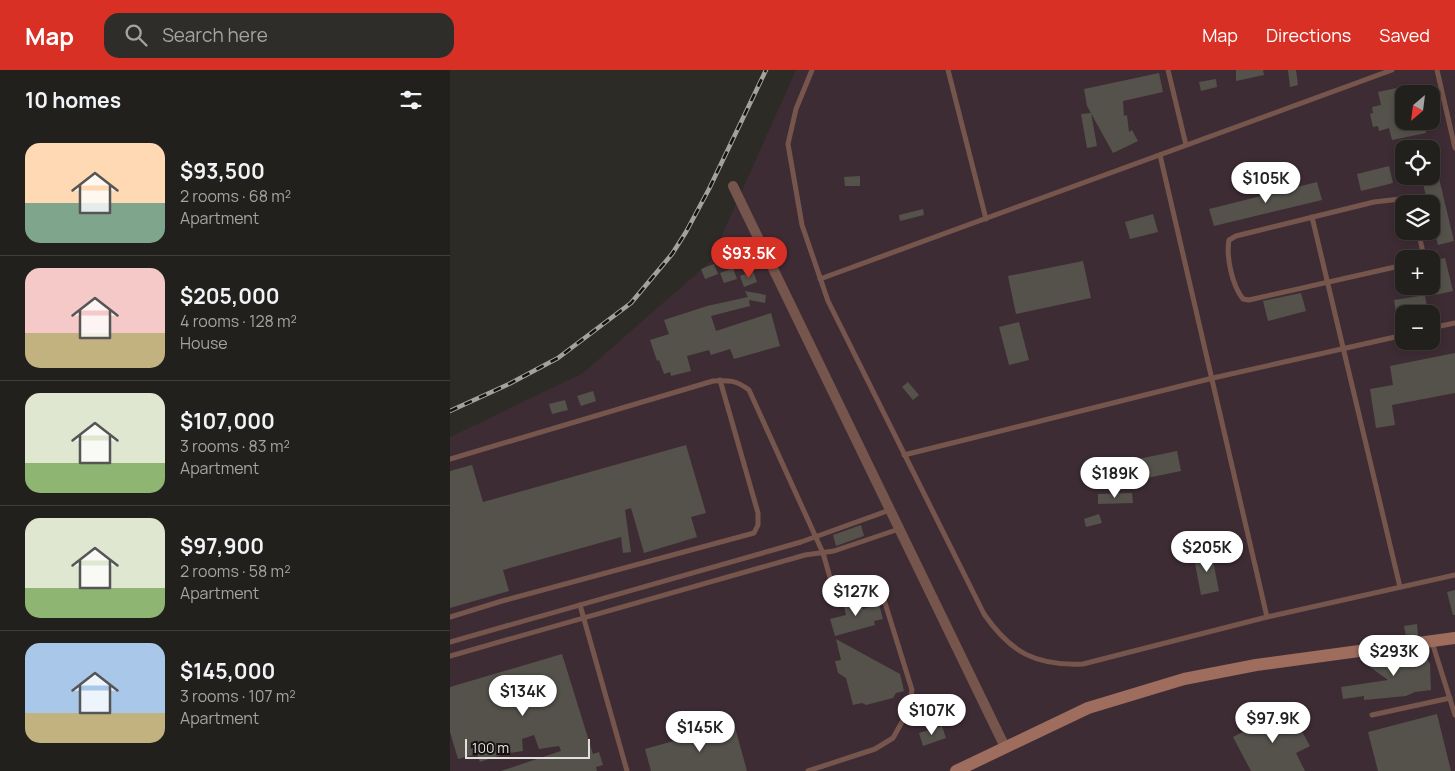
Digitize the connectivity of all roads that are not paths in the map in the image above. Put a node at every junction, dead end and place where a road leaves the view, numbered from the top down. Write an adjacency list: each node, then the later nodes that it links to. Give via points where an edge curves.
1 (813, 70): 14 (lane, via 796,109 788,144 802,226)
2 (948, 70): 12 (lane)
3 (1168, 70): 6 (lane)
4 (1392, 70): 6 (lane)
5 (1437, 70): 7 (lane)
6 (1186, 145): 8 (lane)
7 (1455, 148)
8 (1160, 155): 12 (lane); 20 (lane)
9 (733, 186): 24 (street)
10 (1395, 200): 11 (lane)
11 (1312, 217): 15 (lane); 15 (lane, via 1236,236 1229,240 1227,250 1238,292 1243,299)
12 (986, 219): 14 (lane)
13 (1395, 267): 15 (lane)
14 (820, 279): 22 (lane)
15 (1327, 283): 19 (lane)
16 (1455, 323): 17 (lane)
17 (1440, 326)
18 (1395, 336): 19 (lane)
19 (1342, 349): 20 (lane); 29 (lane)
20 (1213, 378): 22 (lane); 32 (lane)
21 (720, 380): 23 (lane); 26 (lane, via 739,382 749,390); 31 (lane, via 758,513 758,526 754,533)
22 (904, 455): 32 (lane, via 984,614 998,635 1036,660 1058,665 1084,664)
23 (450, 458)
24 (890, 510): 25 (street); 26 (lane)
25 (899, 529): 27 (lane); 41 (street)
26 (815, 536): 27 (lane); 30 (lane)
27 (823, 553): 33 (lane, via 805,555); 43 (lane, via 836,592 842,595 868,587 881,590 912,690 907,713 893,738 875,749)
28 (1455, 575): 29 (lane)
29 (1400, 587): 32 (lane)
30 (580, 605): 33 (lane); 36 (lane)
31 (450, 617)
32 (1267, 617)
33 (583, 618): 37 (lane); 42 (lane)
34 (1455, 638): 35 (main road)
35 (1432, 641): 38 (lane); 41 (main road, via 1256,665 1184,679 1088,708)
36 (450, 642)
37 (450, 656)
38 (1450, 698): 39 (lane); 40 (lane)
39 (1372, 715)
40 (1455, 715)
41 (1005, 747): 44 (main road)
42 (627, 771)
43 (808, 771)
44 (956, 771)

